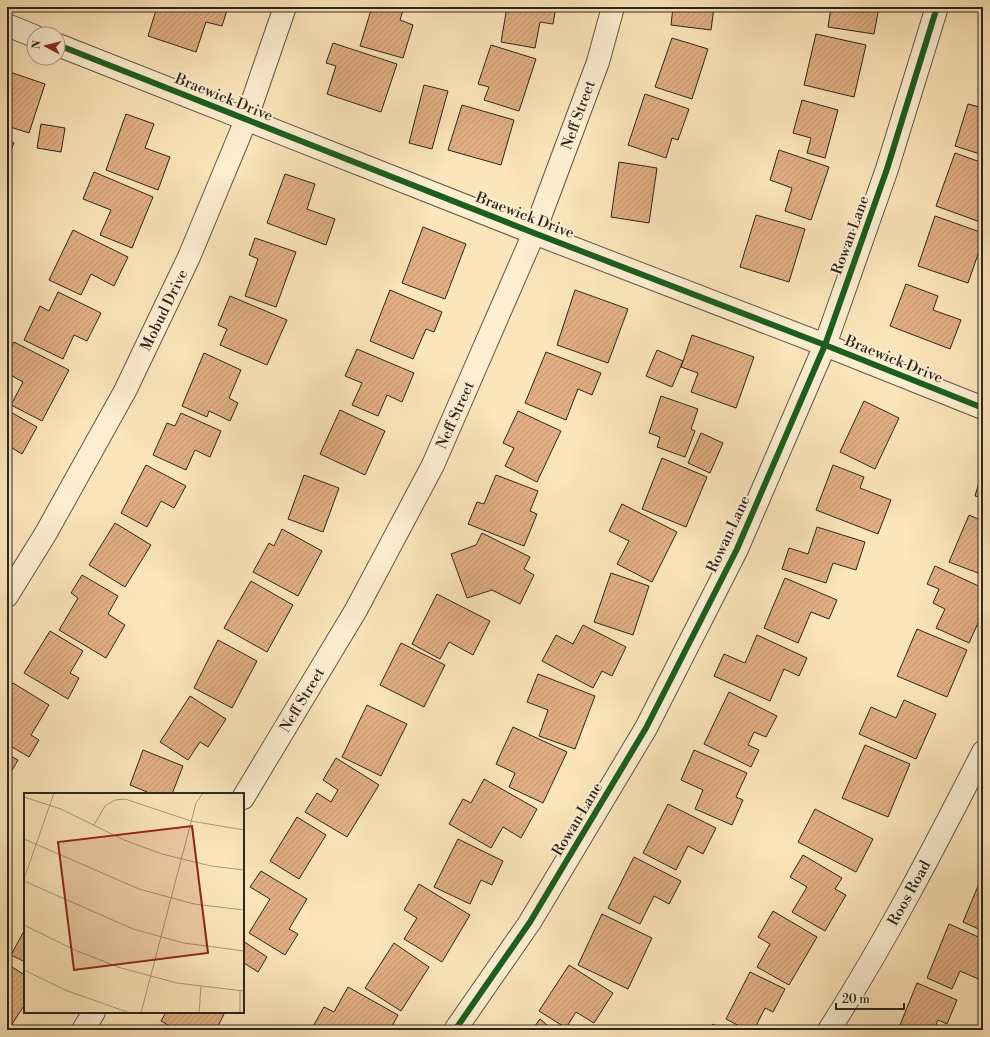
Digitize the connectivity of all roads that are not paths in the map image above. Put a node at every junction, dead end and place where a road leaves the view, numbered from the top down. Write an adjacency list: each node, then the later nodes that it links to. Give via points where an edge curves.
1 (285, 7): 7 (street, Mobud Drive)
2 (614, 7): 8 (street, Neff Street, via 598,62)
3 (937, 7): 9 (street, Rowan Lane, via 888,169)
4 (7, 25): 5 (street)
5 (26, 33)
6 (66, 48): 7 (street, Braewick Drive)
7 (246, 120): 8 (street, Braewick Drive); 11 (street, Mobud Drive, via 189,257 125,391 46,533)
8 (534, 233): 9 (street, Braewick Drive); 13 (street, Neff Street, via 433,465 356,610)
9 (825, 345): 10 (street, Braewick Drive); 16 (street, Rowan Lane, via 737,549 646,728 530,922)
10 (983, 408)
11 (7, 596)
12 (983, 752): 17 (street, Roos Road, via 932,851 851,996)
13 (244, 796)
14 (93, 1013): 15 (street)
15 (83, 1030)
16 (455, 1030)
17 (829, 1030)

